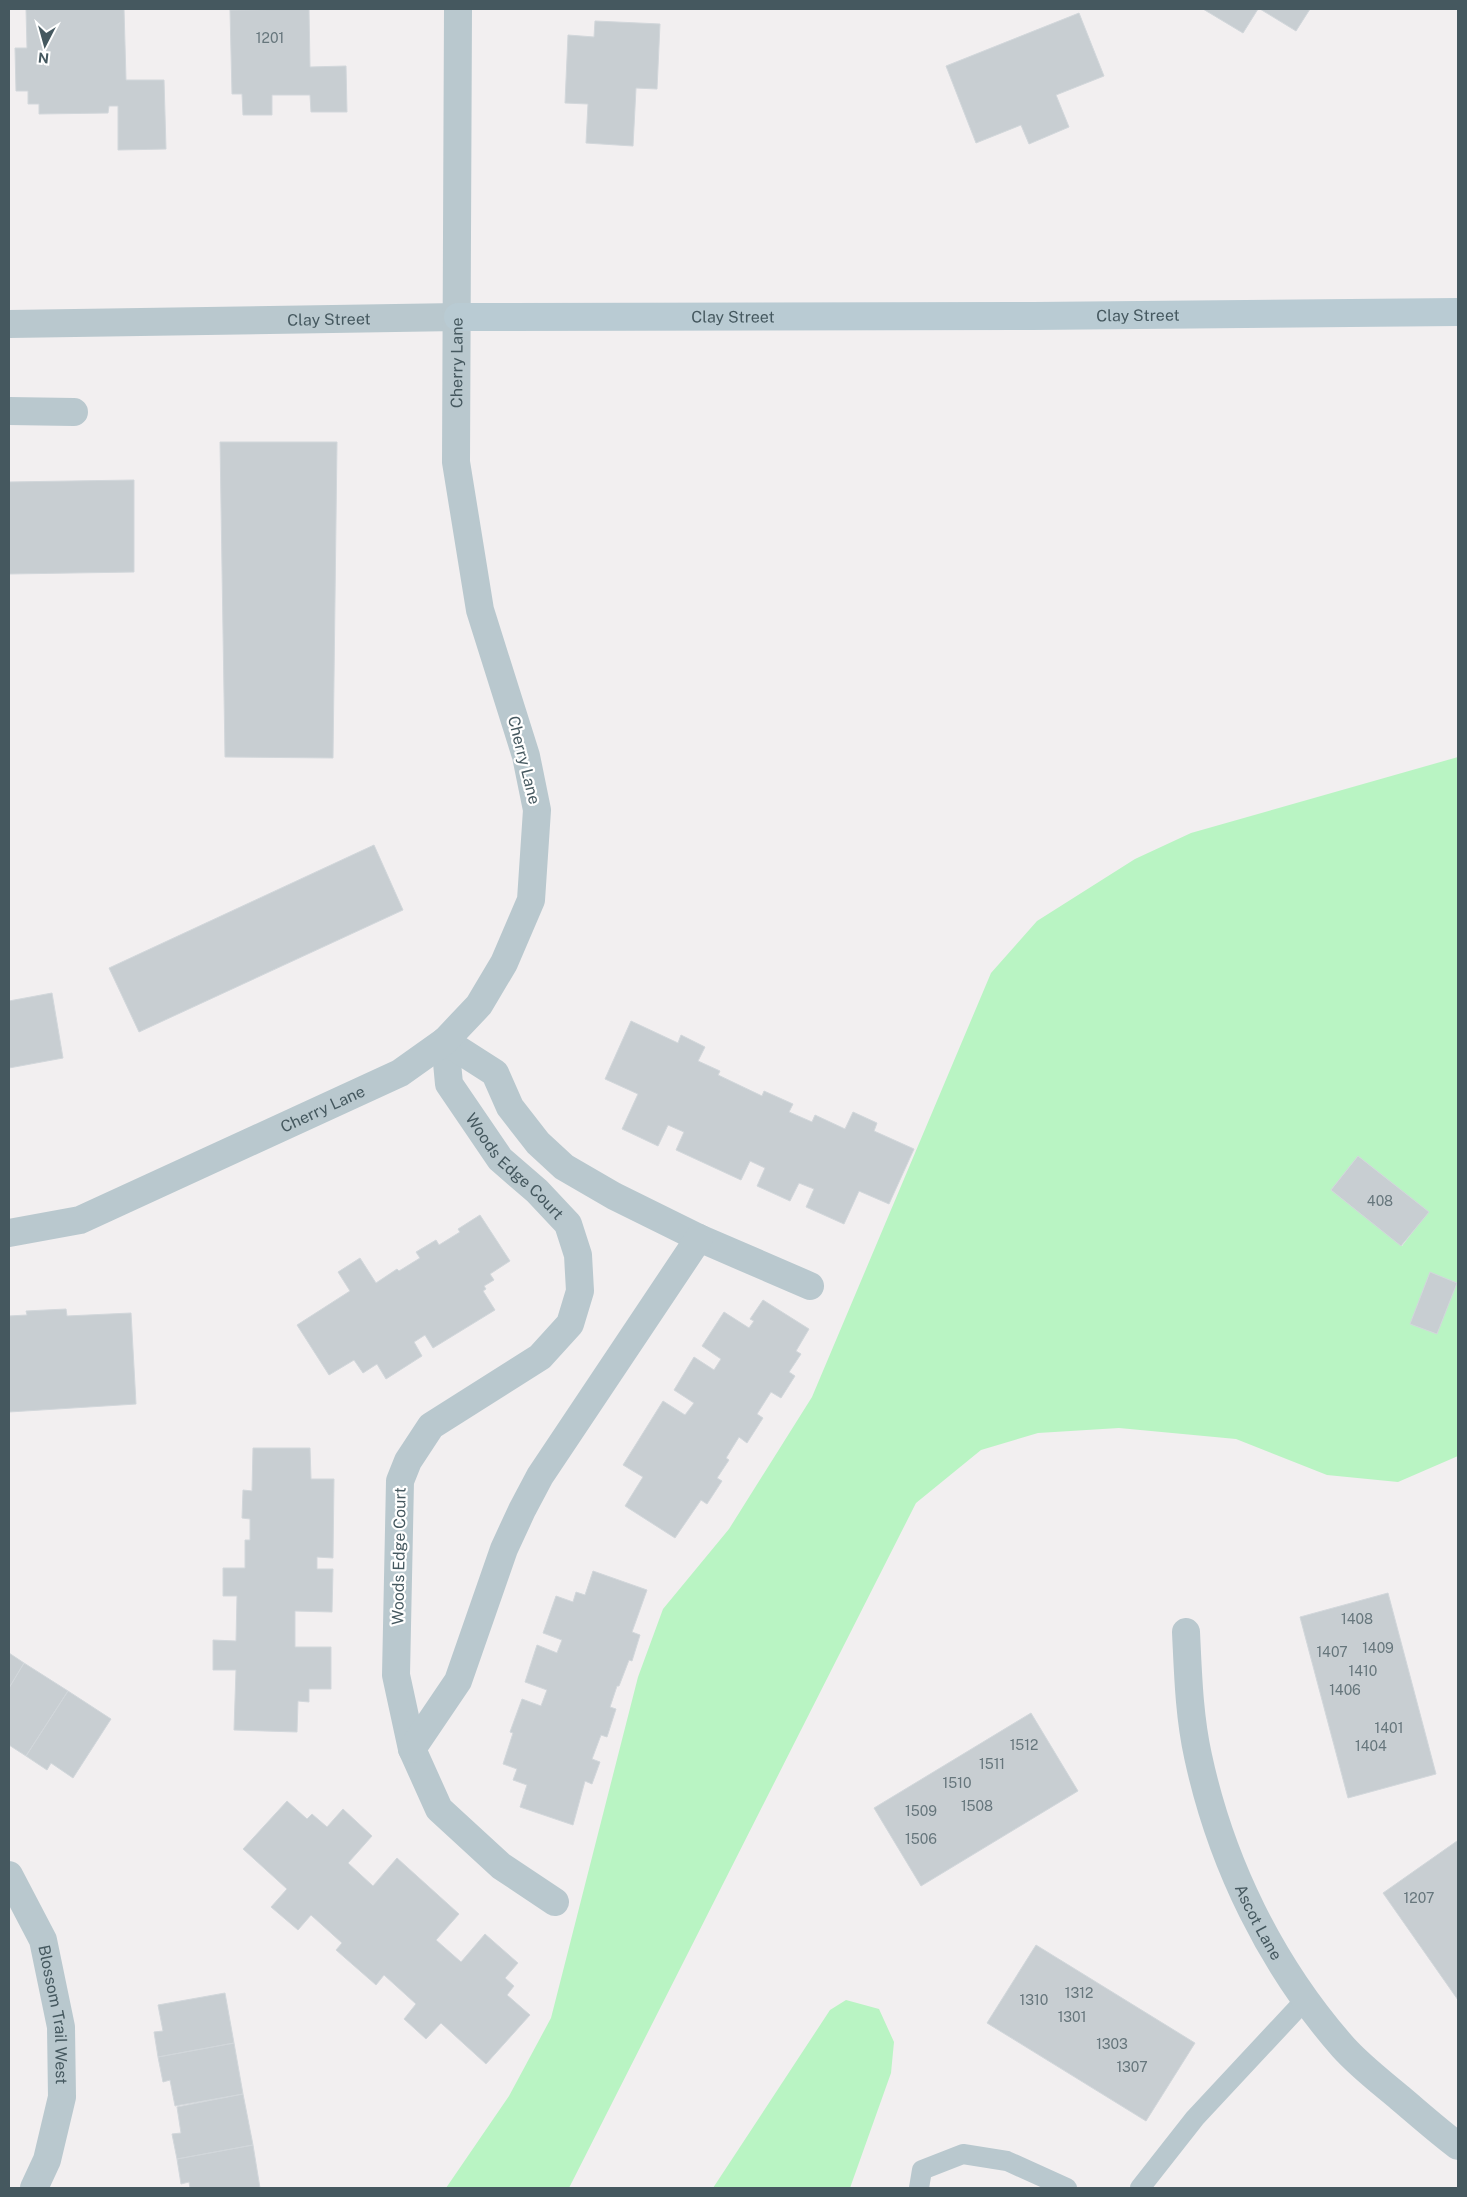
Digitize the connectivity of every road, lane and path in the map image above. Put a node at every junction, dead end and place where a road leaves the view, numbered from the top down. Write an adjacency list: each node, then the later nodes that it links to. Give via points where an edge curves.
1 (458, 9): 3 (street, Cherry Lane)
2 (1458, 312): 3 (street, Clay Street)
3 (458, 317): 4 (street, Clay Street); 7 (street, Cherry Lane, via 456,462 463,507 480,610 526,756 537,810 532,900 499,972 479,1005)
4 (9, 324)
5 (9, 411): 6 (street)
6 (74, 412)
7 (445, 1041): 8 (street, Cherry Lane, via 400,1073 80,1220); 9 (street, Woods Edge Court, via 495,1073 510,1107 538,1143 564,1167); 12 (street, Woods Edge Court, via 449,1084 500,1159 568,1224 578,1255 580,1291 570,1324 540,1357 430,1426 408,1461 400,1481 396,1675)
8 (9, 1233)
9 (699, 1238): 10 (street, Woods Edge Court); 12 (street, via 540,1476 504,1549 458,1681)
10 (810, 1286)
11 (1186, 1632): 15 (street, Ascot Lane, via 1191,1710 1198,1756 1219,1832 1256,1918)
12 (412, 1749): 14 (street, Woods Edge Court, via 439,1809 501,1866)
13 (9, 1875): 17 (street, Blossom Trail West, via 43,1940 61,2027 62,2097 47,2160)
14 (555, 1902)
15 (1306, 1998): 16 (street, Ascot Lane, via 1344,2048); 20 (lane, via 1195,2118)
16 (1458, 2146)
17 (34, 2188)
18 (919, 2188): 19 (lane, via 922,2170 963,2154 1007,2161)
19 (1068, 2188)
20 (1140, 2188)

